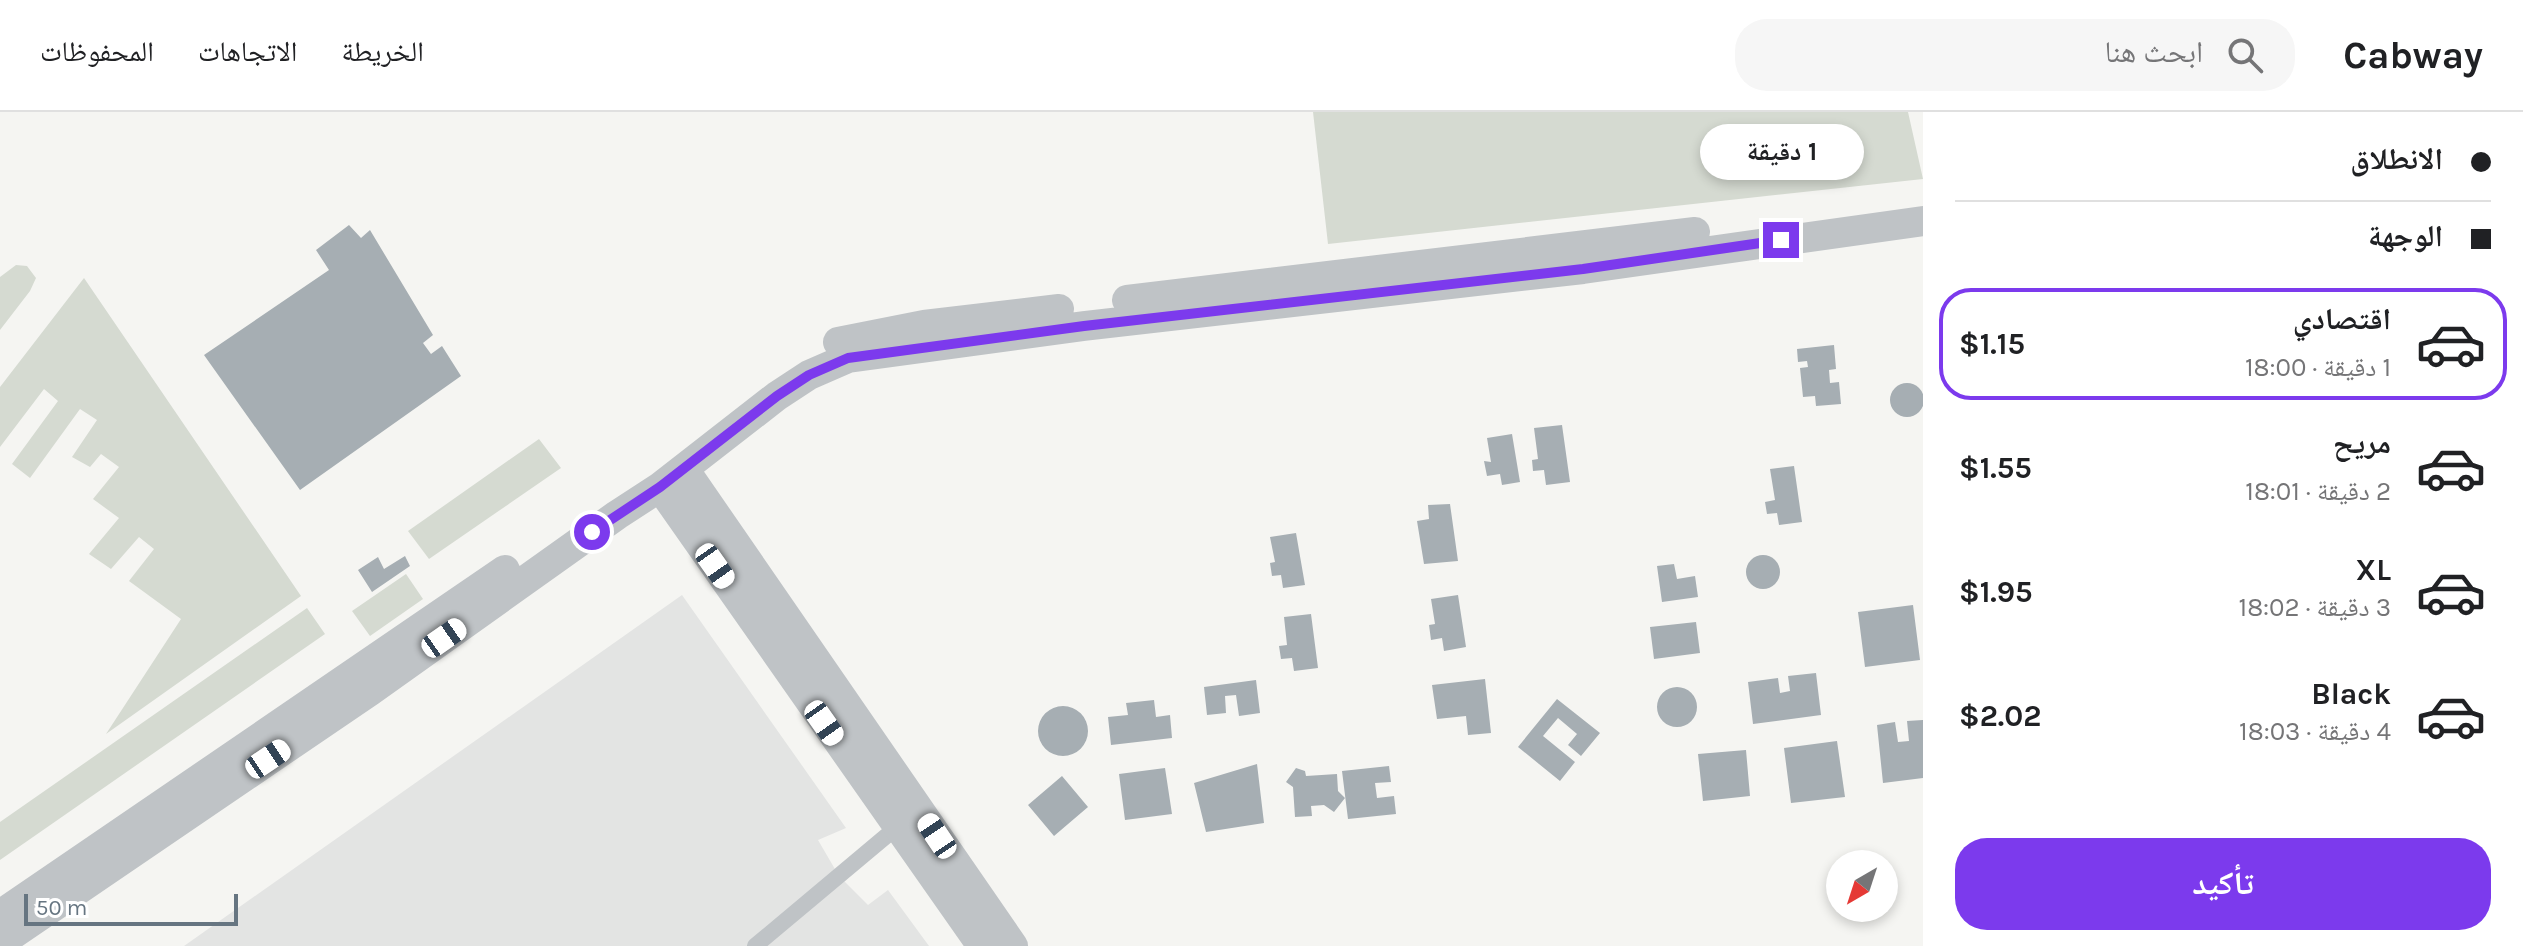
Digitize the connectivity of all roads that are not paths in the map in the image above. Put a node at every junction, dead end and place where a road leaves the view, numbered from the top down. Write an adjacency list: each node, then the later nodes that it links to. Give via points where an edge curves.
1 (1923, 205): 5 (street, via 843,339 786,368 607,501)
2 (1923, 221): 3 (street, via 1583,269 848,358 787,389)
3 (672, 478): 4 (street); 6 (street); 9 (street)
4 (897, 827): 7 (lane); 8 (street)
5 (0, 915)
6 (0, 943)
7 (755, 946)
8 (982, 946)
9 (1013, 946)

